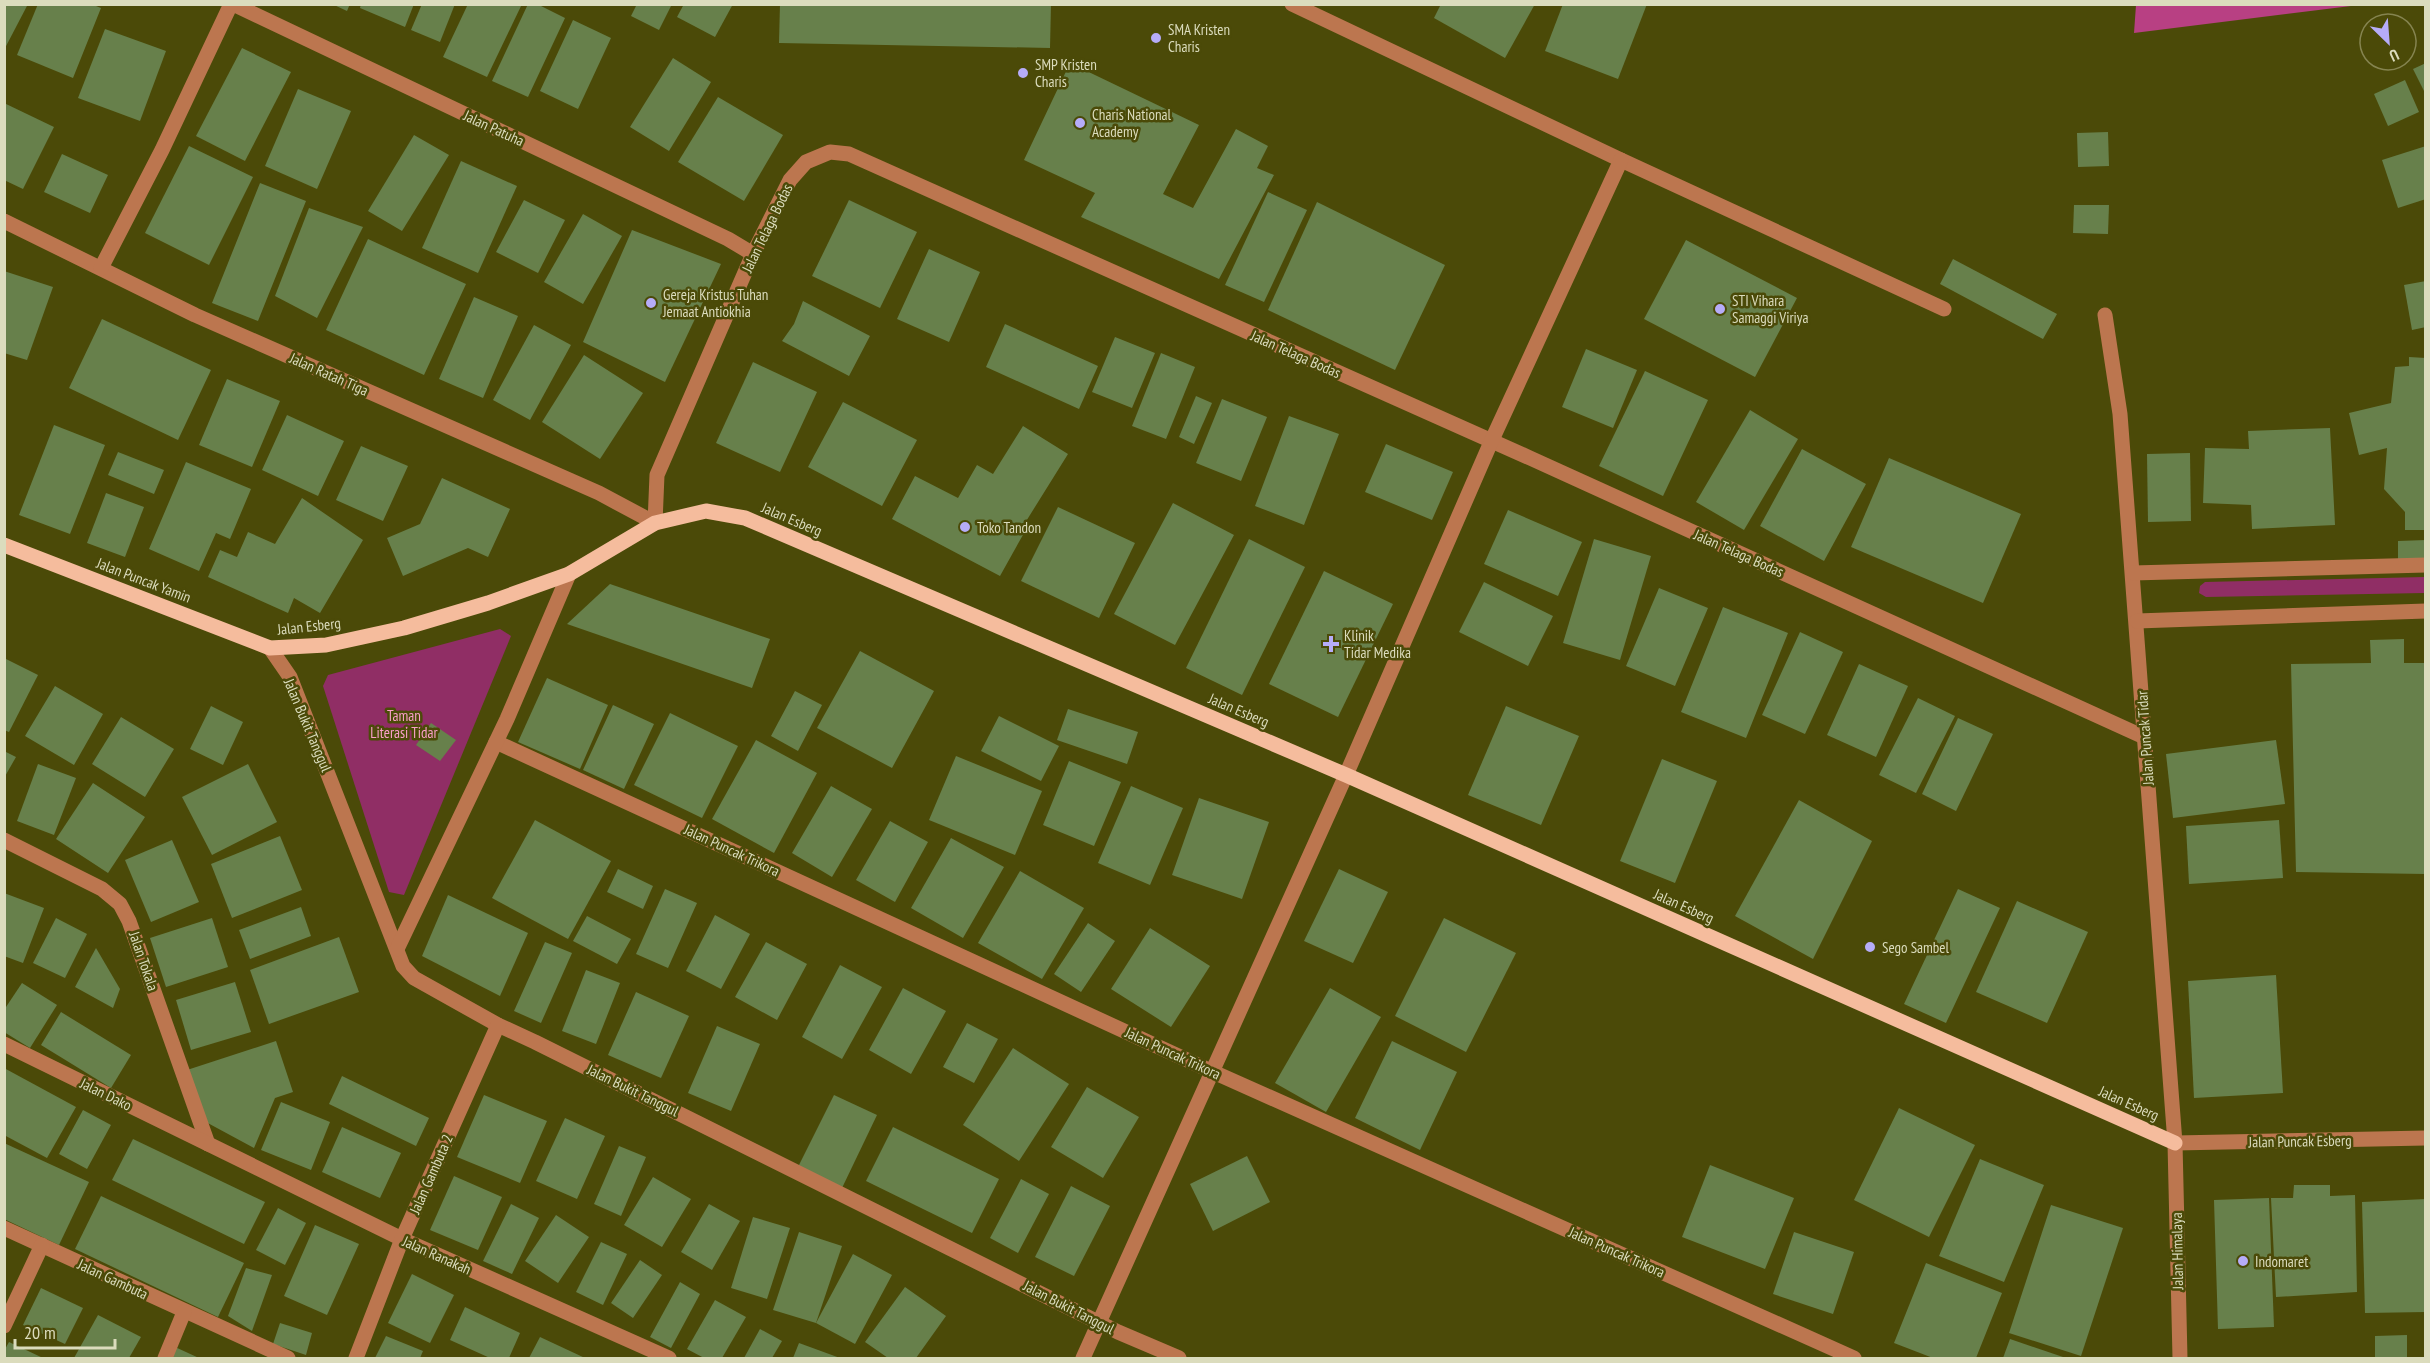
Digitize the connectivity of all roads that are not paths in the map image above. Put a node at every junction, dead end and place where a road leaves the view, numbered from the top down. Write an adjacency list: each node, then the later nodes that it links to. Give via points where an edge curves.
1 (232, 4): 5 (street, Jalan Patuha); 6 (street)
2 (1293, 4): 3 (street)
3 (1621, 160): 7 (street); 9 (street)
4 (4, 221): 6 (street, Jalan Ratah Tiga)
5 (753, 254): 9 (street, Jalan Telaga Bodas, via 790,180 806,162 830,153 849,154); 10 (street, Jalan Telaga Bodas, via 657,474)
6 (101, 267): 10 (street, Jalan Ratah Tiga, via 195,315 599,493)
7 (1944, 309)
8 (2105, 315): 13 (street, Jalan Puncak Tidar, via 2120,414)
9 (1491, 442): 18 (street, Jalan Telaga Bodas); 20 (street)
10 (655, 523): 14 (main road, Jalan Esberg); 20 (main road, Jalan Esberg, via 706,511 745,518)
11 (4, 545): 17 (main road, Jalan Puncak Yamin)
12 (2426, 565): 13 (street)
13 (2133, 573): 16 (street, Jalan Puncak Tidar)
14 (569, 574): 17 (main road, Jalan Esberg, via 405,628 326,645); 19 (street)
15 (2426, 611): 16 (street)
16 (2137, 621): 18 (street, Jalan Puncak Tidar)
17 (270, 648): 22 (street, Jalan Bukit Tanggul, via 290,677 302,705)
18 (2144, 737): 27 (street, Jalan Puncak Tidar)
19 (496, 742): 22 (street); 25 (street, Jalan Puncak Trikora)
20 (1347, 775): 25 (street); 27 (main road, Jalan Esberg)
21 (4, 840): 28 (street, Jalan Tokala, via 102,889 120,904)
22 (397, 949): 23 (street, Jalan Bukit Tanggul, via 403,966 414,978)
23 (498, 1025): 30 (street, Jalan Gambuta 2); 33 (street, Jalan Bukit Tanggul)
24 (4, 1044): 28 (street, Jalan Dako)
25 (1211, 1071): 33 (street); 41 (street, Jalan Puncak Trikora)
26 (2426, 1138): 27 (street, Jalan Puncak Esberg)
27 (2175, 1143): 42 (street, Jalan Himalaya)
28 (208, 1144): 30 (street, Jalan Ranakah)
29 (4, 1228): 31 (street, Jalan Gambuta)
30 (402, 1239): 37 (street, Jalan Gambuta 2); 38 (street, Jalan Ranakah)
31 (42, 1245): 32 (street, Jalan Gambuta); 34 (street)
32 (184, 1312): 35 (street); 36 (street, Jalan Gambuta)
33 (1099, 1322): 39 (street); 40 (street, Jalan Bukit Tanggul)
34 (4, 1326)
35 (165, 1359)
36 (288, 1359)
37 (356, 1359)
38 (669, 1359)
39 (1083, 1359)
40 (1179, 1359)
41 (1854, 1359)
42 (2180, 1359)

